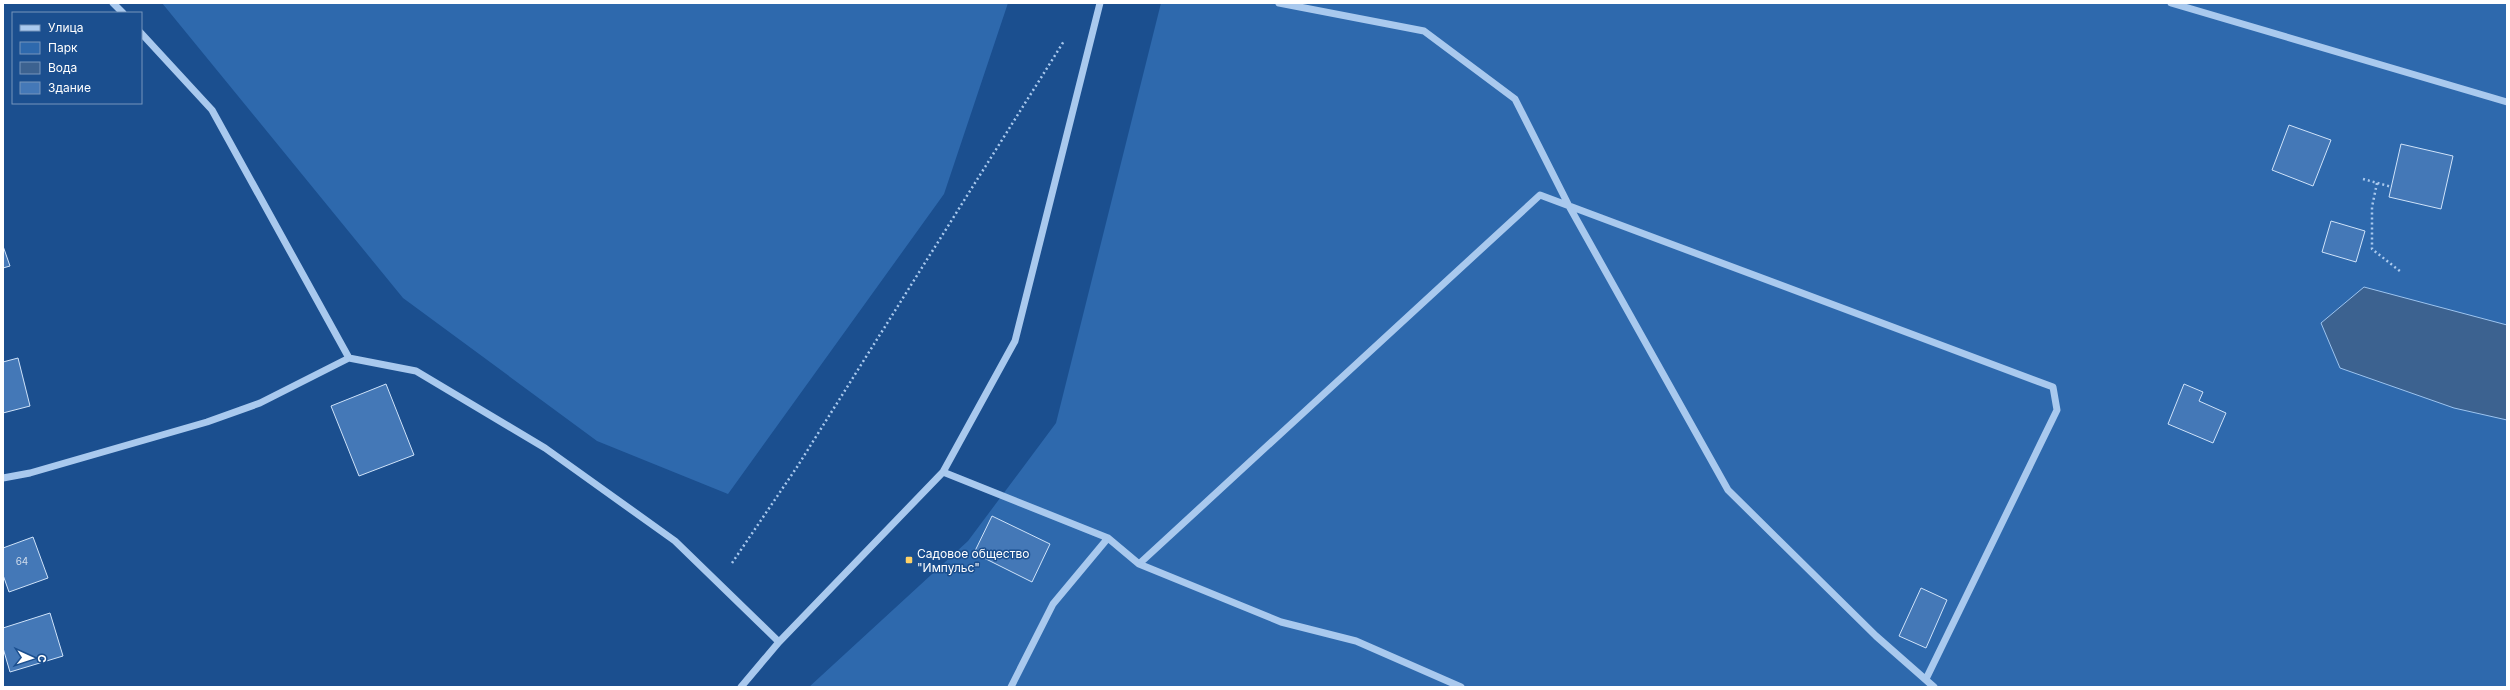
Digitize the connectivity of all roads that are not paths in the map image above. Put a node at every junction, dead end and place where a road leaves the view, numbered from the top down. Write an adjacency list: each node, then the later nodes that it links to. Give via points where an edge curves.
1 (113, 3): 5 (street)
2 (1100, 3): 10 (street, via 1015,341)
3 (1279, 3): 8 (street, via 1424,31 1516,99)
4 (2171, 3): 7 (street)
5 (122, 12)
6 (142, 34): 9 (street, via 212,110)
7 (2507, 102)
8 (1569, 206): 13 (street, via 1540,195); 15 (street, via 1728,490 1876,636); 15 (street, via 2053,387 2057,410)
9 (349, 358): 11 (street, via 260,403 208,422 30,473); 14 (street, via 416,371 544,448 675,541)
10 (944, 472): 12 (street); 14 (street)
11 (3, 478)
12 (1108, 538): 13 (street); 17 (street, via 1053,604)
13 (1139, 564): 18 (street, via 1281,622 1356,641)
14 (779, 642): 16 (street)
15 (1926, 679): 19 (street)
16 (742, 687)
17 (1011, 687)
18 (1461, 687)
19 (1934, 687)

